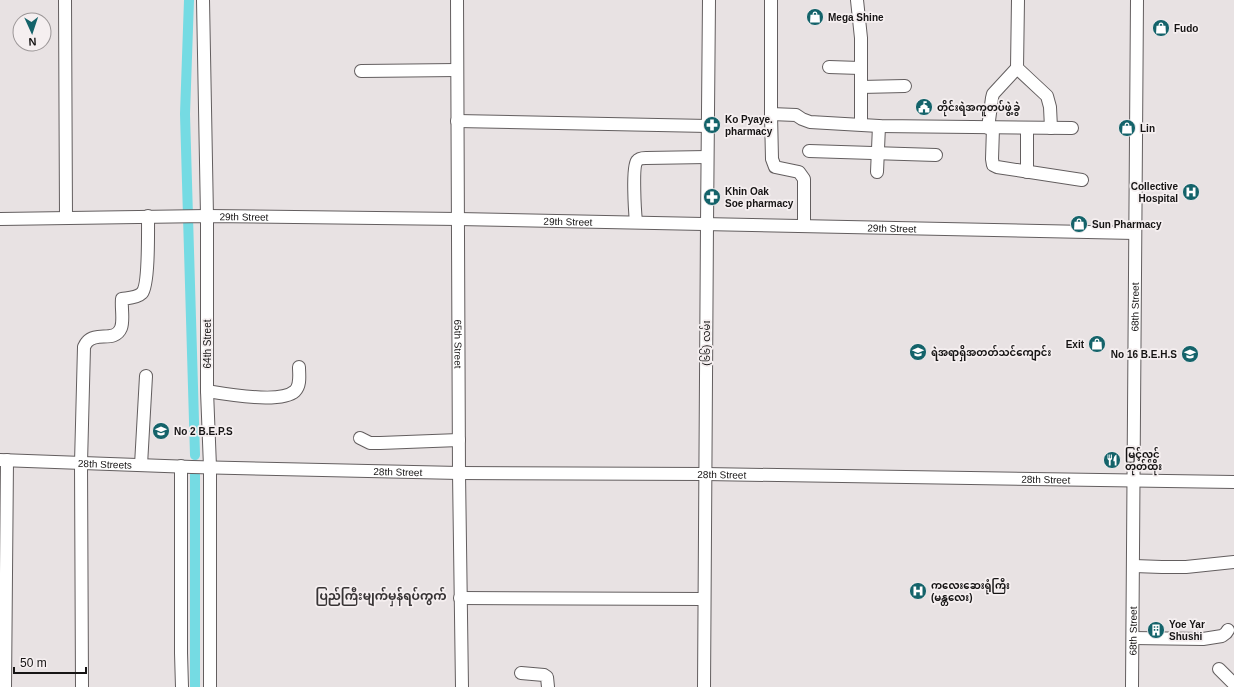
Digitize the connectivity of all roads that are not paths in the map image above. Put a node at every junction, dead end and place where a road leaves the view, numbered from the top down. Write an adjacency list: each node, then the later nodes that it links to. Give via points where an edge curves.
1 (65, 0): 34 (street)
2 (203, 0): 33 (street, 64th Street)
3 (457, 0): 12 (street, 65th Street)
4 (710, 0): 19 (street, (၆၆) လမ်း)
5 (771, 0): 16 (street)
6 (857, 0): 10 (street, via 861,38)
7 (1018, 0): 11 (street)
8 (1137, 0): 40 (street, 68th Street)
9 (829, 67): 10 (street)
10 (860, 68): 15 (street)
11 (1017, 68): 21 (street, via 993,94); 23 (street, via 1050,101)
12 (457, 70): 13 (street); 17 (street, 65th Street)
13 (361, 71)
14 (904, 86): 15 (street)
15 (861, 87): 18 (street)
16 (771, 114): 18 (street, via 796,115 810,122); 39 (street, via 772,159 775,167 799,172 804,179)
17 (457, 121): 19 (street); 36 (street, 65th Street)
18 (860, 124): 20 (street)
19 (708, 126): 28 (street, (၆၆) လမ်း)
20 (879, 126): 21 (street); 26 (street)
21 (990, 128): 22 (street); 30 (street, via 993,165)
22 (1027, 128): 23 (street); 30 (street)
23 (1051, 128): 24 (street)
24 (1072, 128)
25 (809, 151): 26 (street)
26 (878, 154): 27 (street); 29 (street)
27 (936, 155)
28 (707, 157): 37 (street, via 637,160 634,181); 38 (street, (၆၆) လမ်း)
29 (877, 172)
30 (1027, 172): 31 (street)
31 (1082, 180)
32 (148, 216): 33 (street, 29th Street); 34 (street, 29th Street); 47 (street, via 143,293 122,299 121,329 117,334 91,339 84,347)
33 (208, 216): 36 (street, 29th Street); 43 (street, 64th Street)
34 (66, 217): 35 (street, 29th Street)
35 (0, 219)
36 (458, 219): 37 (street, 29th Street); 45 (street, 65th Street)
37 (636, 222): 38 (street, 29th Street)
38 (706, 224): 39 (street, 29th Street); 51 (street, (၆၆) လမ်း)
39 (804, 226): 40 (street, 29th Street)
40 (1135, 233): 52 (street, 68th Street)
41 (299, 367): 43 (street, via 298,386 289,394 249,397)
42 (146, 376): 48 (street)
43 (207, 391): 49 (street, 64th Street)
44 (360, 438): 45 (street, via 380,443)
45 (459, 440): 50 (street, 65th Street)
46 (3, 460): 47 (street, 28th Streets); 63 (street)
47 (82, 463): 48 (street, 28th Streets); 64 (street)
48 (141, 465): 49 (street, 28th Streets)
49 (196, 467): 50 (street, 28th Street); 65 (street, via 181,654); 66 (street, 64th Street)
50 (459, 473): 51 (street, 28th Street); 56 (street, 65th Street)
51 (705, 474): 52 (street, 28th Street); 57 (street, (၆၆) လမ်း)
52 (1135, 480): 53 (street, 28th Street); 55 (street, 68th Street)
53 (1234, 482)
54 (1234, 562): 55 (street, via 1186,567)
55 (1134, 566): 59 (street, 68th Street)
56 (460, 598): 57 (street); 67 (street, 65th Street)
57 (704, 599): 69 (street, (၆၆) လမ်း)
58 (1228, 630): 59 (street, via 1222,636 1203,639)
59 (1133, 638): 70 (street, 68th Street)
60 (1219, 669): 62 (street)
61 (521, 673): 68 (street, via 544,675 547,677)
62 (1234, 684)
63 (5, 687)
64 (82, 687)
65 (182, 687)
66 (210, 687)
67 (462, 687)
68 (548, 687)
69 (704, 687)
70 (1132, 687)

